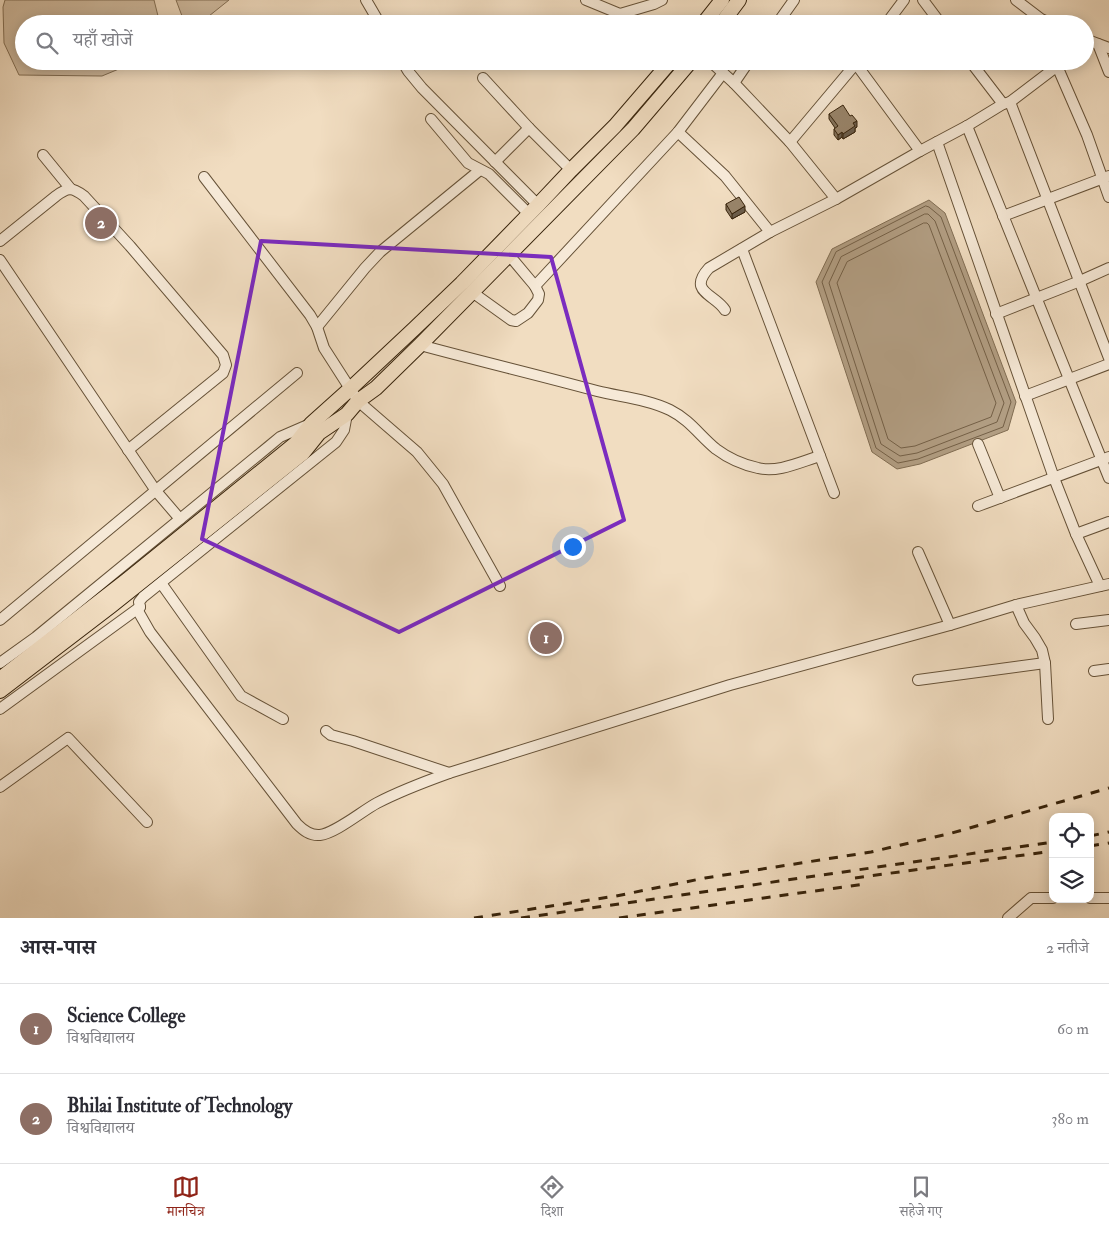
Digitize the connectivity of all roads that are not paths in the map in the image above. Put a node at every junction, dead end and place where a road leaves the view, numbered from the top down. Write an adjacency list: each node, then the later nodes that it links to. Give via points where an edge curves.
1 (366, 0): 11 (street)
2 (586, 0): 3 (street, via 620,14)
3 (662, 0)
4 (722, 0): 12 (main road)
5 (739, 0): 13 (main road)
6 (794, 0): 14 (street)
7 (904, 0): 15 (street)
8 (923, 0): 16 (street)
9 (1016, 0): 10 (street)
10 (1028, 4): 17 (street)
11 (375, 15)
12 (710, 15)
13 (728, 15)
14 (783, 15)
15 (893, 15)
16 (934, 15)
17 (1038, 15)
18 (1094, 44): 19 (street)
19 (1109, 48)
20 (1094, 49): 31 (street)
21 (407, 70): 44 (street)
22 (663, 70): 46 (main road, via 615,126)
23 (684, 70): 58 (main road, via 633,129)
24 (719, 70): 32 (street)
25 (743, 70): 34 (street)
26 (850, 70): 40 (street)
27 (863, 70): 42 (street)
28 (978, 70): 35 (street)
29 (1052, 70): 35 (street)
30 (1062, 70): 48 (street)
31 (1109, 72)
32 (723, 74): 34 (street); 39 (street)
33 (483, 78): 38 (street)
34 (734, 83): 40 (street)
35 (1006, 103): 37 (street); 52 (street)
36 (431, 119): 45 (street, via 468,163)
37 (967, 126): 41 (street); 54 (street)
38 (529, 128): 44 (street); 46 (street)
39 (678, 132): 55 (street, via 725,176); 62 (street)
40 (790, 142): 51 (street)
41 (937, 142): 42 (street); 66 (street)
42 (920, 151): 51 (street)
43 (43, 155): 49 (street)
44 (495, 162): 53 (street)
45 (480, 170): 53 (street); 67 (street, via 380,252)
46 (571, 170): 53 (main road)
47 (204, 177): 67 (street)
48 (1106, 177): 50 (street); 52 (street)
49 (70, 188): 56 (street); 80 (street, via 84,196 130,246 226,361 222,373)
50 (1109, 197)
51 (836, 198): 55 (street)
52 (1048, 199): 54 (street); 61 (street)
53 (534, 210): 73 (main road)
54 (1003, 216): 64 (street)
55 (770, 232): 57 (street)
56 (0, 241)
57 (742, 249): 65 (street, via 709,268 700,279 708,296); 81 (street)
58 (509, 255): 62 (street); 63 (main road)
59 (0, 260): 80 (street)
60 (1109, 268): 61 (street)
61 (1080, 281): 64 (street); 69 (street)
62 (535, 286): 63 (street, via 538,300 516,321)
63 (472, 292): 68 (main road)
64 (1036, 298): 66 (street); 72 (street)
65 (725, 310)
66 (996, 314): 74 (street)
67 (317, 326): 73 (street, via 324,348)
68 (420, 344): 75 (main road, via 376,388); 81 (street, via 670,410 689,422 716,449 757,468 772,470)
69 (1109, 358)
70 (1109, 364): 72 (street)
71 (297, 373): 85 (street)
72 (1069, 379): 74 (street); 82 (street)
73 (350, 389): 75 (street); 77 (main road)
74 (1025, 396): 83 (street)
75 (358, 401): 76 (main road); 95 (street, via 417,452 439,478)
76 (347, 414): 79 (main road); 93 (street, via 344,430 336,442)
77 (311, 424): 79 (main road); 89 (street, via 280,437)
78 (978, 444): 87 (street)
79 (299, 449): 106 (main road); 108 (main road, via 110,606)
80 (128, 450): 85 (street)
81 (820, 456): 86 (street)
82 (1105, 459): 83 (street); 84 (street)
83 (1054, 478): 87 (street); 91 (street)
84 (1109, 478)
85 (156, 491): 89 (street); 98 (street)
86 (834, 493)
87 (1000, 498): 88 (street)
88 (978, 506)
89 (180, 519): 103 (street)
90 (1109, 522): 91 (street)
91 (1076, 534): 94 (street)
92 (918, 552): 101 (street)
93 (161, 583): 97 (street, via 143,597); 110 (street, via 241,696)
94 (1105, 585): 96 (street)
95 (500, 586)
96 (1016, 605): 101 (street); 102 (street, via 1042,650)
97 (140, 607): 109 (street); 113 (street, via 138,611 150,632 305,832 313,835 330,832 398,793)
98 (0, 620)
99 (1109, 620): 100 (street)
100 (1076, 624)
101 (950, 625): 113 (street, via 730,685)
102 (1045, 662): 107 (street); 111 (street)
103 (0, 664)
104 (1109, 669): 105 (street)
105 (1094, 671)
106 (0, 678)
107 (918, 680)
108 (0, 691)
109 (0, 709)
110 (283, 719)
111 (1048, 719)
112 (326, 731): 113 (street)
113 (448, 773)
114 (0, 787): 115 (street, via 68,738)
115 (147, 822)
116 (1049, 898): 119 (street, via 1031,898)
117 (1094, 898): 118 (street)
118 (1109, 898)
119 (1008, 918)

